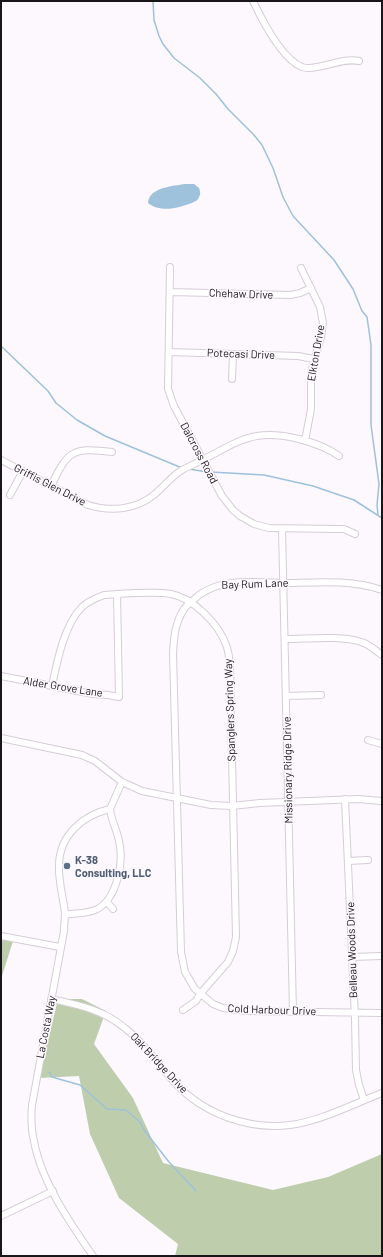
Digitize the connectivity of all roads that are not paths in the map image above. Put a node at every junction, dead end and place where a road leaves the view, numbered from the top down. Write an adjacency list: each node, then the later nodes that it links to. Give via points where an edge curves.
1 (253, 1): 2 (street, via 277,43 302,67 315,68 351,60)
2 (359, 61)
3 (170, 267): 6 (street, Dalcross Road)
4 (301, 268): 5 (street, Elkton Drive)
5 (311, 288): 6 (street, Chehaw Drive, via 291,295); 9 (street, Elkton Drive, via 320,307 323,323)
6 (170, 292): 7 (street, Dalcross Road)
7 (168, 352): 8 (street, Potecasi Drive); 15 (street, Dalcross Road, via 168,389 174,406)
8 (233, 354): 9 (street, Potecasi Drive, via 298,356); 10 (street)
9 (314, 359): 11 (street, Elkton Drive, via 310,380 310,419)
10 (232, 379)
11 (305, 441): 13 (street, Griffis Glen Drive, via 322,446); 15 (street, Griffis Glen Drive, via 270,435 257,436 238,442)
12 (112, 452): 17 (street, via 86,449 73,454 62,463)
13 (339, 456)
14 (1, 460): 16 (street, Griffis Glen Drive)
15 (203, 460): 17 (street, Griffis Glen Drive, via 182,470 148,499 127,508 113,509 88,505); 19 (street, Dalcross Road, via 222,496 233,510 254,524)
16 (23, 471): 17 (street, Griffis Glen Drive); 18 (street)
17 (51, 486)
18 (10, 495)
19 (282, 529): 20 (street, Dalcross Road, via 344,529); 21 (street, Missionary Ridge Drive)
20 (355, 534)
21 (283, 583): 22 (street, Bay Rum Lane, via 341,582); 24 (street, Bay Rum Lane, via 224,584 202,592); 25 (street, Missionary Ridge Drive)
22 (382, 590)
23 (117, 594): 24 (street, Spanglers Spring Way, via 166,594); 28 (street, Spanglers Spring Way, via 97,597 85,604 74,617 59,653); 28 (street, Alder Grove Lane, via 119,697)
24 (191, 602): 35 (street, Bay Rum Lane, via 184,608 174,633); 39 (street, Spanglers Spring Way, via 215,625 224,639 228,652)
25 (285, 639): 26 (street, via 360,641); 30 (street, Missionary Ridge Drive)
26 (382, 655)
27 (1, 676): 28 (street, Alder Grove Lane)
28 (52, 686)
29 (321, 694): 30 (street)
30 (286, 696): 38 (street, Missionary Ridge Drive)
31 (1, 738): 34 (street, via 82,755 95,761)
32 (368, 740): 33 (street)
33 (382, 744)
34 (122, 782): 35 (street, via 142,791); 40 (street)
35 (177, 798): 39 (street, via 211,805); 50 (street, Cold Harbour Drive, via 181,952 185,972)
36 (345, 799): 37 (street); 38 (street); 42 (street, Belleau Woods Drive)
37 (382, 801)
38 (289, 802): 39 (street); 53 (street, Missionary Ridge Drive)
39 (232, 806): 50 (street, Spanglers Spring Way, via 236,924 234,951 228,962)
40 (110, 809): 43 (street, via 120,842 120,856 118,880); 45 (street, La Costa Way, via 99,811 76,826 61,850 59,874)
41 (368, 860): 42 (street)
42 (348, 861): 49 (street, Belleau Woods Drive)
43 (107, 902): 44 (street); 45 (street, via 96,910)
44 (113, 909)
45 (65, 914): 47 (street, La Costa Way)
46 (1, 936): 47 (street)
47 (60, 947): 51 (street, La Costa Way)
48 (382, 956): 49 (street)
49 (352, 957): 54 (street, Belleau Woods Drive)
50 (200, 994): 52 (street, Spanglers Spring Way, via 196,1001); 53 (street, Cold Harbour Drive, via 223,1008)
51 (51, 999): 57 (street, Oak Bridge Drive, via 96,1010 116,1021 134,1036 185,1092 208,1109 232,1120 254,1124 290,1125 320,1118); 58 (street, La Costa Way, via 31,1116 36,1150)
52 (183, 1010)
53 (293, 1012): 54 (street, Cold Harbour Drive)
54 (354, 1013): 55 (street, Cold Harbour Drive); 57 (street, Belleau Woods Drive, via 357,1077)
55 (382, 1013)
56 (382, 1093): 57 (street, Oak Bridge Drive)
57 (364, 1100)
58 (53, 1191): 59 (street); 60 (street, La Costa Way)
59 (1, 1216)
60 (93, 1256)

